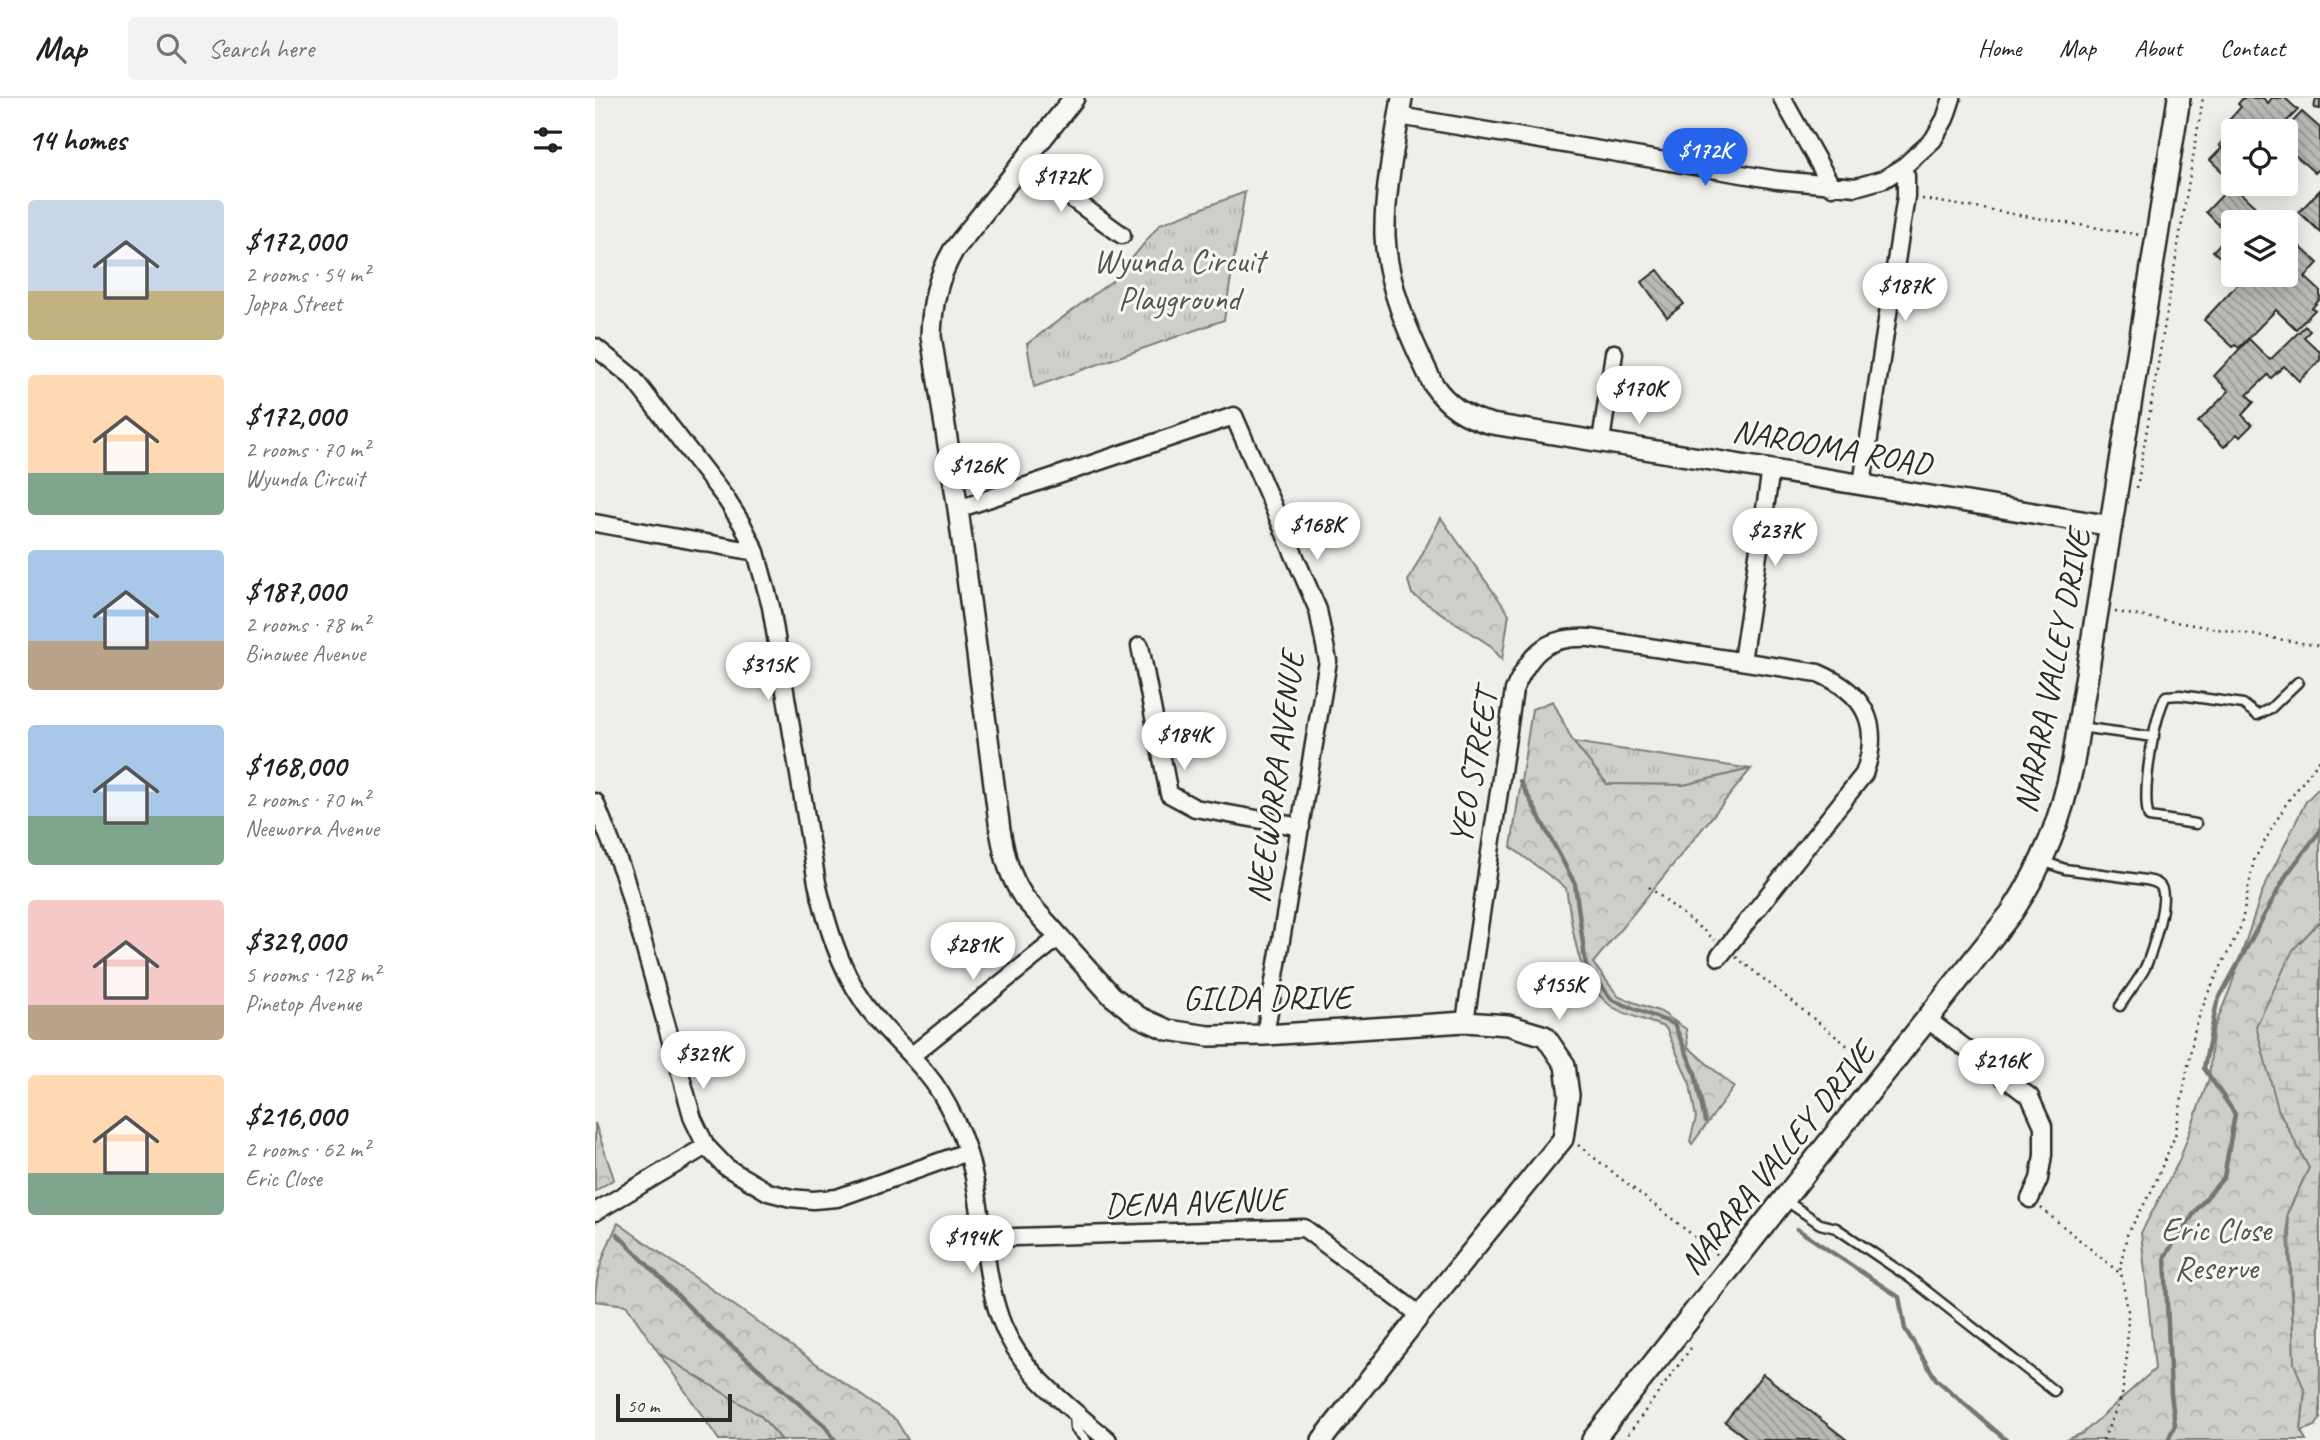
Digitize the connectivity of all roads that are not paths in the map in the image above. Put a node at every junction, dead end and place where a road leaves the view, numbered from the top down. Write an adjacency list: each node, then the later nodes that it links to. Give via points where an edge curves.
1 (1074, 98): 6 (street, GILDA DRIVE)
2 (1782, 98): 8 (street)
3 (1952, 98): 7 (street, via 1933,140)
4 (2179, 98): 17 (main road, NARARA VALLEY DRIVE)
5 (1401, 107): 8 (street, via 1693,167); 12 (street, NAROOMA ROAD, via 1385,240 1397,297 1433,384 1451,405 1477,420)
6 (1023, 163): 9 (street); 15 (street, GILDA DRIVE, via 953,251 934,295 931,336)
7 (1902, 168): 8 (street, via 1856,187); 14 (street, via 1906,196)
8 (1832, 187)
9 (1122, 235)
10 (595, 347): 18 (street, via 632,377 726,499)
11 (1614, 353): 12 (street)
12 (1601, 440): 13 (street, NAROOMA ROAD)
13 (1771, 469): 14 (street, NAROOMA ROAD); 20 (street)
14 (1862, 484): 17 (street, NAROOMA ROAD)
15 (958, 509): 26 (street, NEEWORRA AVENUE, via 1234,416 1318,610 1328,661); 28 (street, GILDA DRIVE, via 1006,865 1024,898)
16 (595, 523): 18 (street)
17 (2112, 526): 22 (main road, NARARA VALLEY DRIVE)
18 (755, 552): 34 (street, via 771,607 817,883 831,934 862,1001)
19 (1140, 646): 26 (street, via 1170,794 1195,808)
20 (1742, 661): 29 (street, YEO STREET, via 1818,673 1850,690 1866,714 1871,748 1864,775 1851,794); 32 (street, YEO STREET, via 1573,637 1548,644 1529,661 1514,690)
21 (2298, 682): 23 (lane, via 2257,715 2243,704 2167,696)
22 (2079, 727): 23 (lane); 27 (main road, NARARA VALLEY DRIVE, via 2066,797)
23 (2154, 737): 25 (lane, via 2146,800 2149,817)
24 (595, 802): 35 (street, via 624,875 683,1091)
25 (2196, 824)
26 (1301, 827): 33 (street, NEEWORRA AVENUE)
27 (2042, 861): 30 (lane, via 2065,869 2147,880 2161,887 2162,912 2145,967); 31 (main road, NARARA VALLEY DRIVE, via 2012,912)
28 (1059, 937): 33 (street, GILDA DRIVE, via 1112,996 1154,1025 1184,1034); 34 (street)
29 (1723, 953)
30 (2120, 1006)
31 (1928, 1020): 37 (street, via 2030,1097 2043,1126 2039,1179); 38 (main road, NARARA VALLEY DRIVE)
32 (1465, 1022): 33 (street, GILDA DRIVE); 41 (street, GILDA DRIVE, via 1508,1025 1545,1036 1565,1065 1569,1095 1564,1134)
33 (1265, 1035)
34 (911, 1056): 36 (street, via 944,1098)
35 (706, 1146): 36 (street, via 726,1167 768,1192 813,1200 837,1198); 39 (street)
36 (967, 1152): 40 (street)
37 (2031, 1196)
38 (1784, 1200): 42 (lane, via 1820,1224 1846,1234 1910,1278); 44 (main road, NARARA VALLEY DRIVE)
39 (595, 1212)
40 (985, 1238): 41 (street, DENA AVENUE, via 1304,1228); 43 (street, via 1000,1321 1029,1367)
41 (1420, 1315): 47 (street, GILDA DRIVE)
42 (2054, 1391)
43 (1074, 1411): 45 (lane, via 1075,1428); 46 (street)
44 (1597, 1439)
45 (1086, 1440)
46 (1108, 1440)
47 (1322, 1440)

